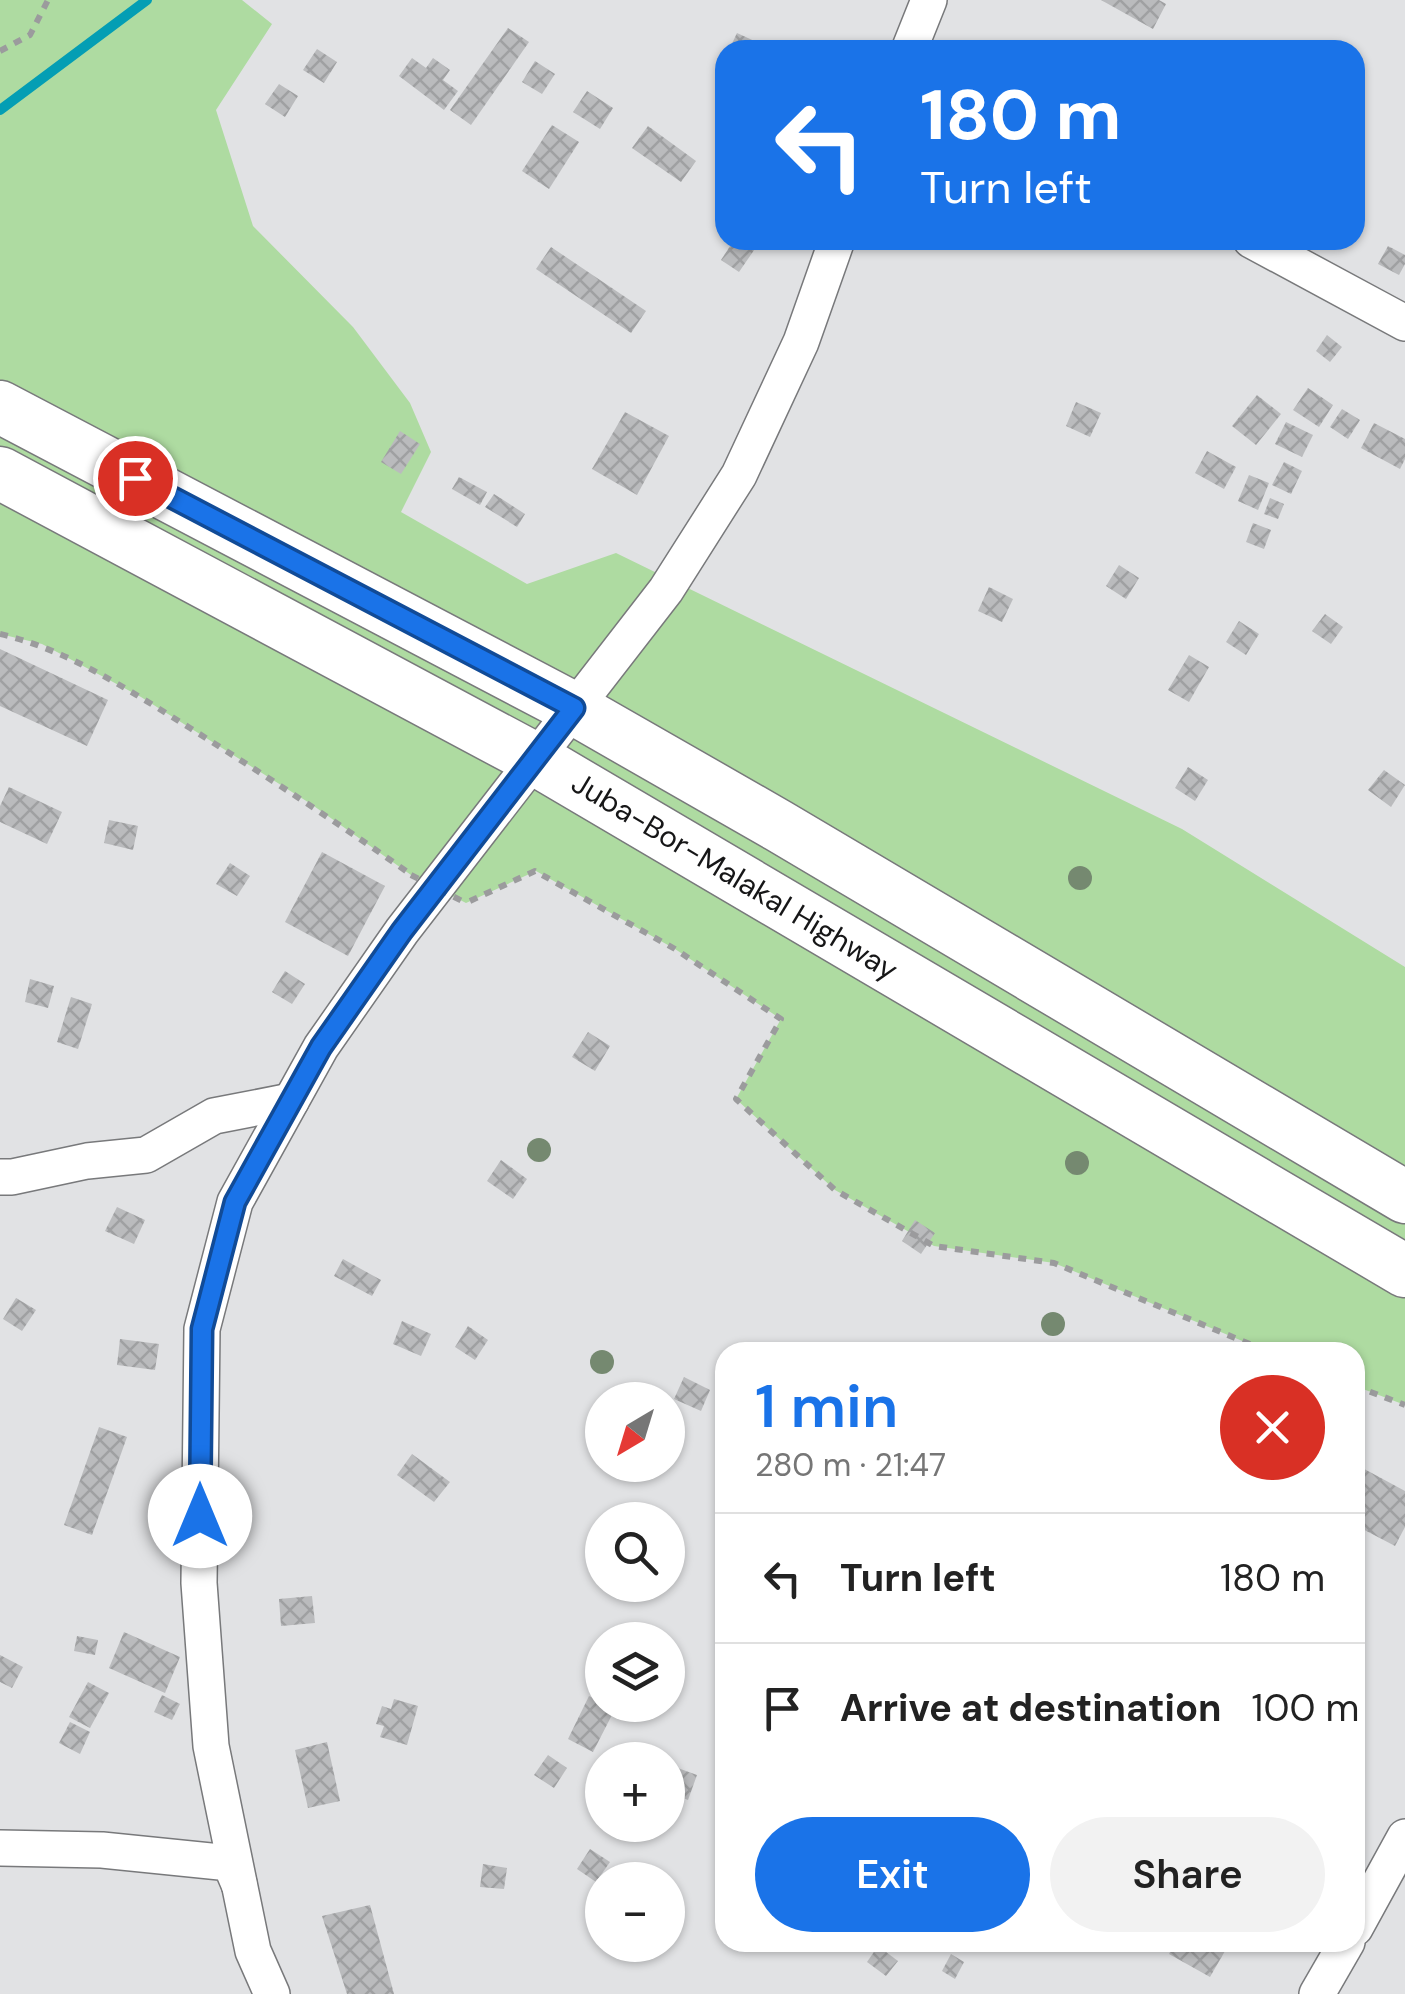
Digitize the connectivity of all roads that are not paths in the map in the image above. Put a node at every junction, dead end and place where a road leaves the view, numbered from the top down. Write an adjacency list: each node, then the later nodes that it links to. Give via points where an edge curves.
1 (930, 0): 2 (street)
2 (914, 40)
3 (833, 250): 8 (street, via 739,475 666,590)
4 (1269, 250): 5 (street)
5 (1405, 323)
6 (0, 406): 8 (highway, Juba-Bor-Malakal Highway)
7 (0, 473): 9 (highway, Juba-Bor-Malakal Highway)
8 (574, 708): 9 (street); 12 (highway, Juba-Bor-Malakal Highway)
9 (535, 758): 10 (street, via 402,931); 13 (highway, Juba-Bor-Malakal Highway)
10 (291, 1101): 11 (street, via 214,1116 146,1155); 18 (street, via 235,1202 202,1329 199,1583 211,1746 253,1951)
11 (0, 1176)
12 (1405, 1197)
13 (1405, 1271)
14 (1405, 1837): 16 (street)
15 (0, 1848): 19 (street, via 230,1862)
16 (1365, 1910)
17 (1341, 1952): 20 (street)
18 (272, 1994)
19 (282, 1994)
20 (1317, 1994)

